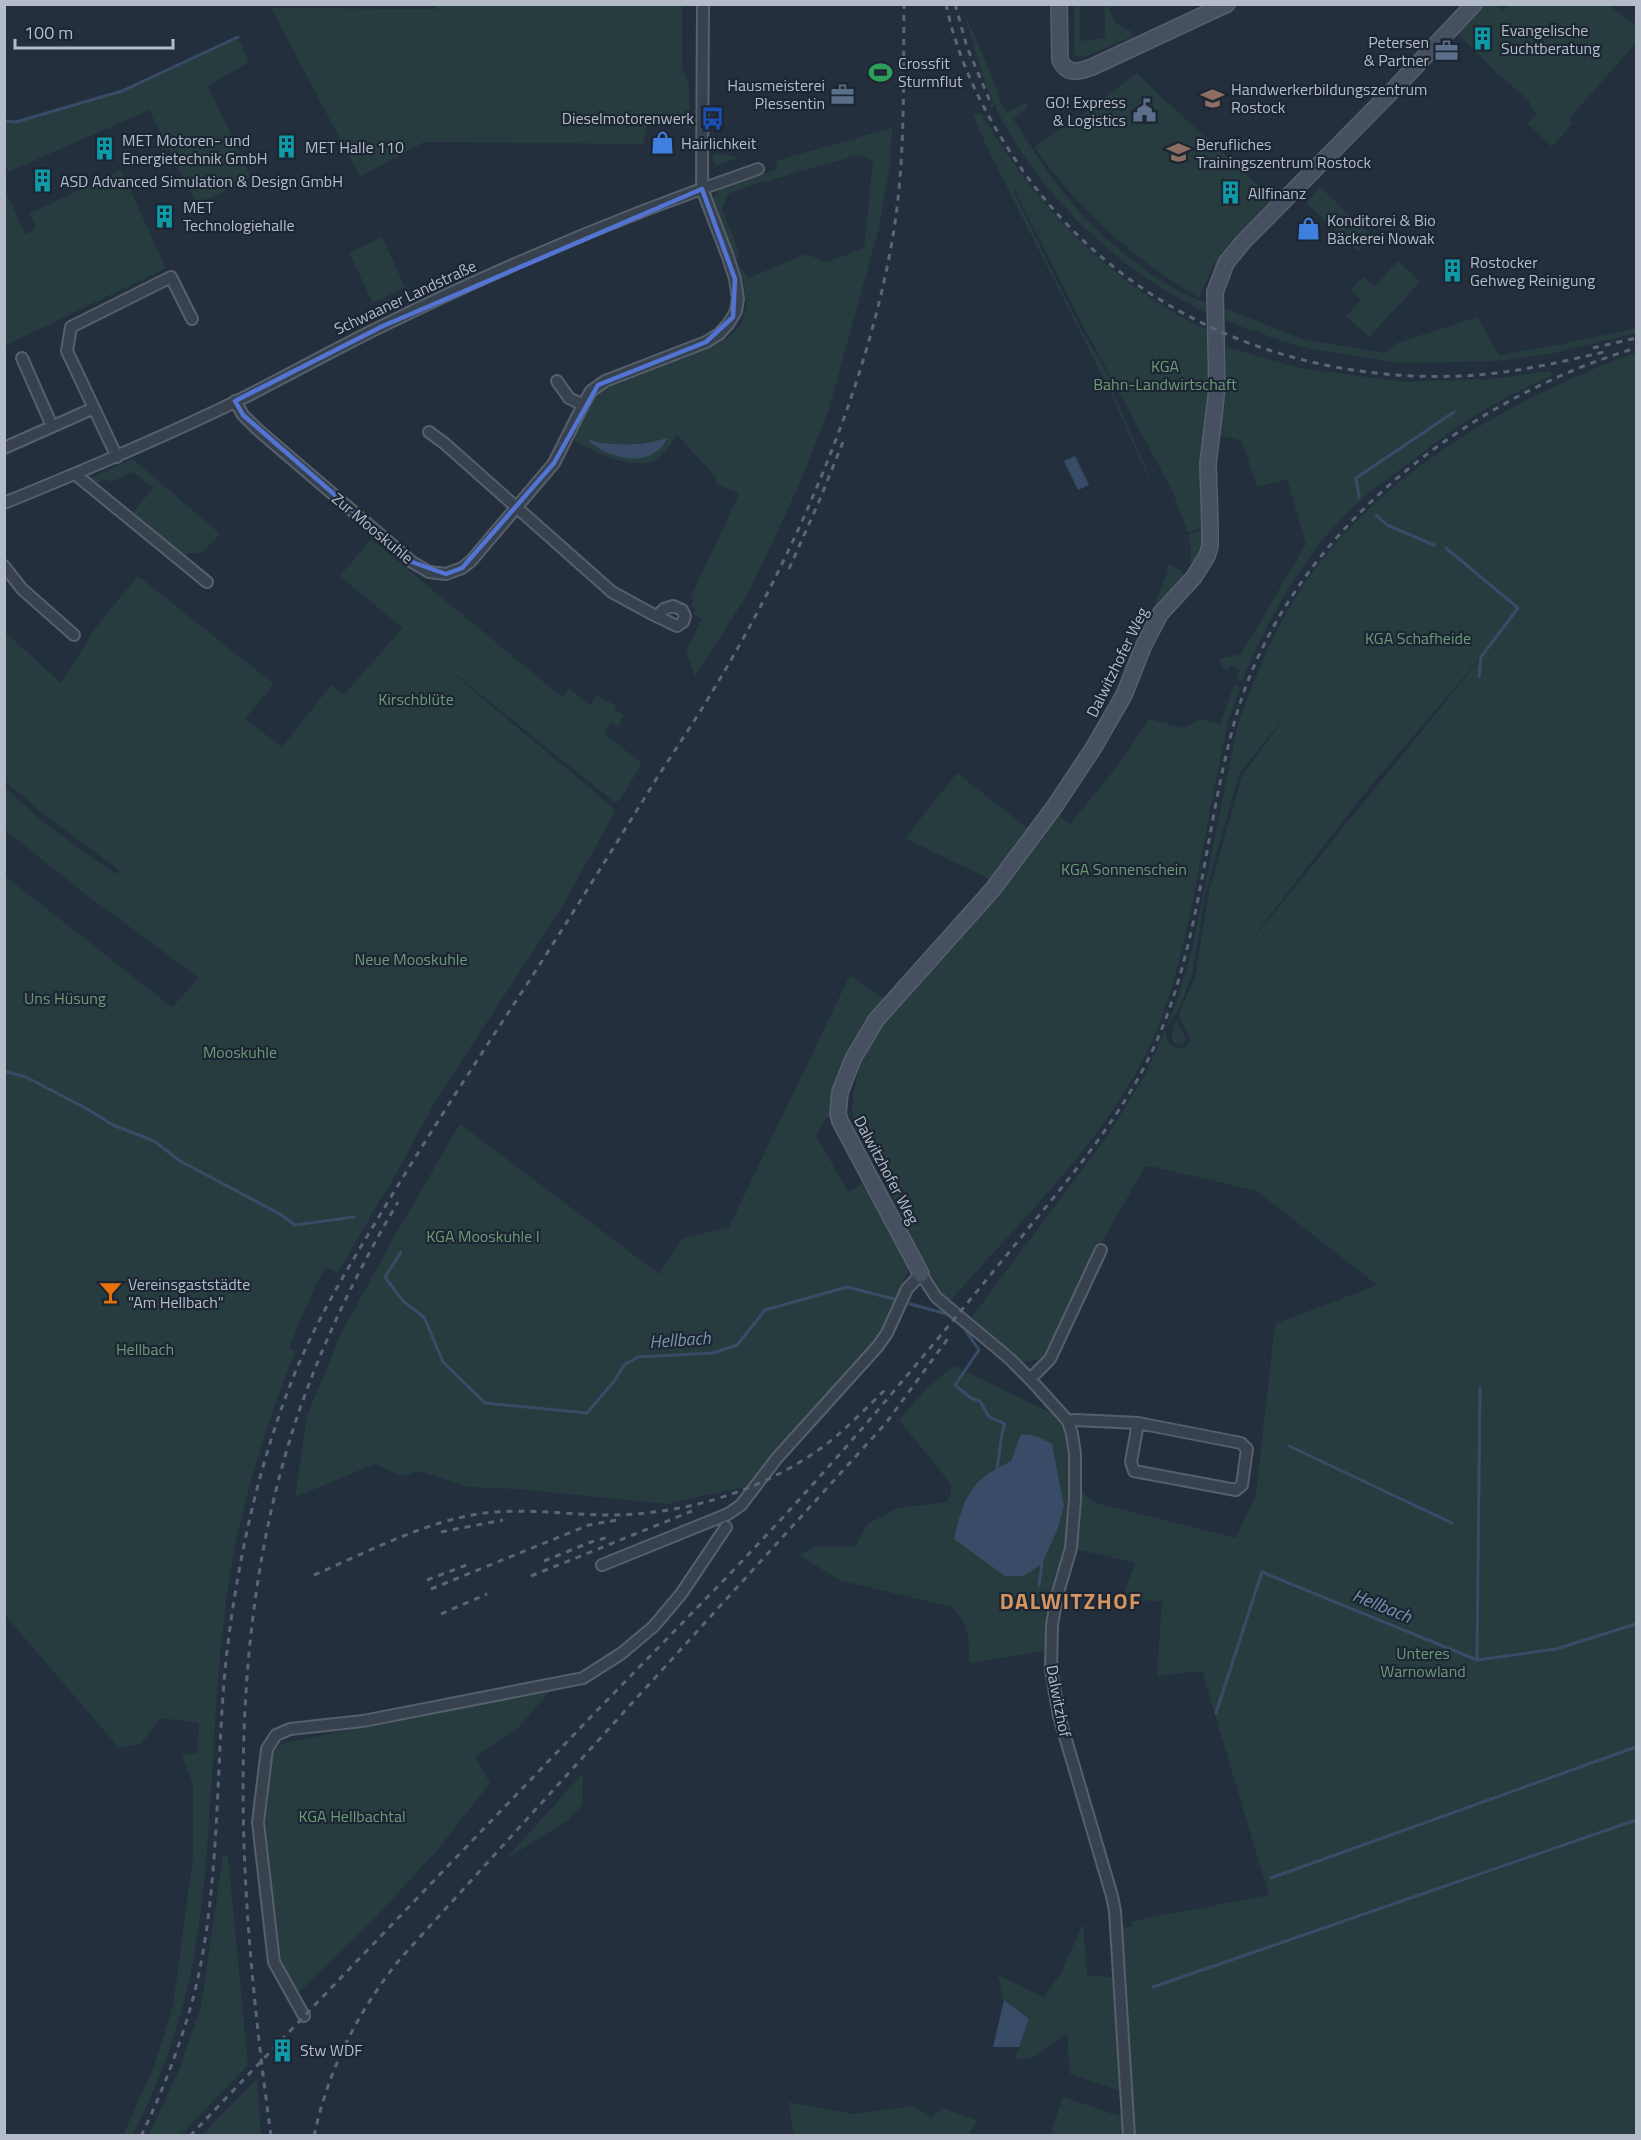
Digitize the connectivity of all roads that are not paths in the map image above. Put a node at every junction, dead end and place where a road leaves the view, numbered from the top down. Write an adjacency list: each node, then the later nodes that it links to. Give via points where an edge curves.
1 (703, 4): 6 (street)
2 (1059, 4): 3 (street, via 1060,60 1070,72 1092,67)
3 (1227, 4)
4 (1474, 4): 25 (street, Dalwitzhofer Weg, via 1226,263 1215,292 1217,389 1208,464 1207,556 1194,577 1160,614 1124,695 1049,814 993,889 876,1020 853,1059 840,1092 838,1114)
5 (758, 169): 6 (street, Schwaaner Landstraße)
6 (702, 189): 10 (street, Schwaaner Landstraße, via 405,315); 11 (street, Zur Mooskuhle, via 735,279 738,299 733,317 706,342 598,385)
7 (192, 319): 12 (street, via 171,277 71,327 67,351)
8 (22, 357): 13 (street)
9 (556, 381): 11 (street, via 569,398)
10 (236, 401): 16 (street, Schwaaner Landstraße); 19 (street, Zur Mooskuhle, via 257,429 412,562 429,572 446,574 462,568)
11 (583, 405): 19 (street, Zur Mooskuhle, via 559,456)
12 (94, 408): 13 (street); 16 (street)
13 (52, 426): 15 (street)
14 (429, 432): 19 (street)
15 (4, 448)
16 (117, 457): 17 (street, Schwaaner Landstraße)
17 (75, 474): 18 (street, Schwaaner Landstraße); 21 (street)
18 (4, 503)
19 (517, 507): 22 (street, via 612,592)
20 (4, 566): 23 (street, via 22,589)
21 (207, 582)
22 (657, 616)
23 (74, 635)
24 (1101, 1250): 27 (street, via 1050,1359)
25 (921, 1274): 26 (street, Dalwitzhofer Weg); 31 (street, via 907,1288 878,1346 777,1458 741,1505 728,1514)
26 (947, 1307): 27 (street, Dalwitzhof)
27 (1030, 1379): 28 (street, Dalwitzhof)
28 (1068, 1421): 29 (street); 33 (street, Dalwitzhof, via 1075,1454 1075,1499 1071,1548 1052,1625 1051,1669 1059,1716 1112,1896)
29 (1138, 1423): 29 (street, via 1131,1462 1134,1471 1236,1490 1242,1485 1247,1449 1241,1443)
30 (726, 1527): 32 (street, via 681,1594 654,1626 583,1678 363,1721 290,1729 276,1735 267,1749 258,1822 274,1962)
31 (602, 1565)
32 (304, 2016)
33 (1129, 2136)

